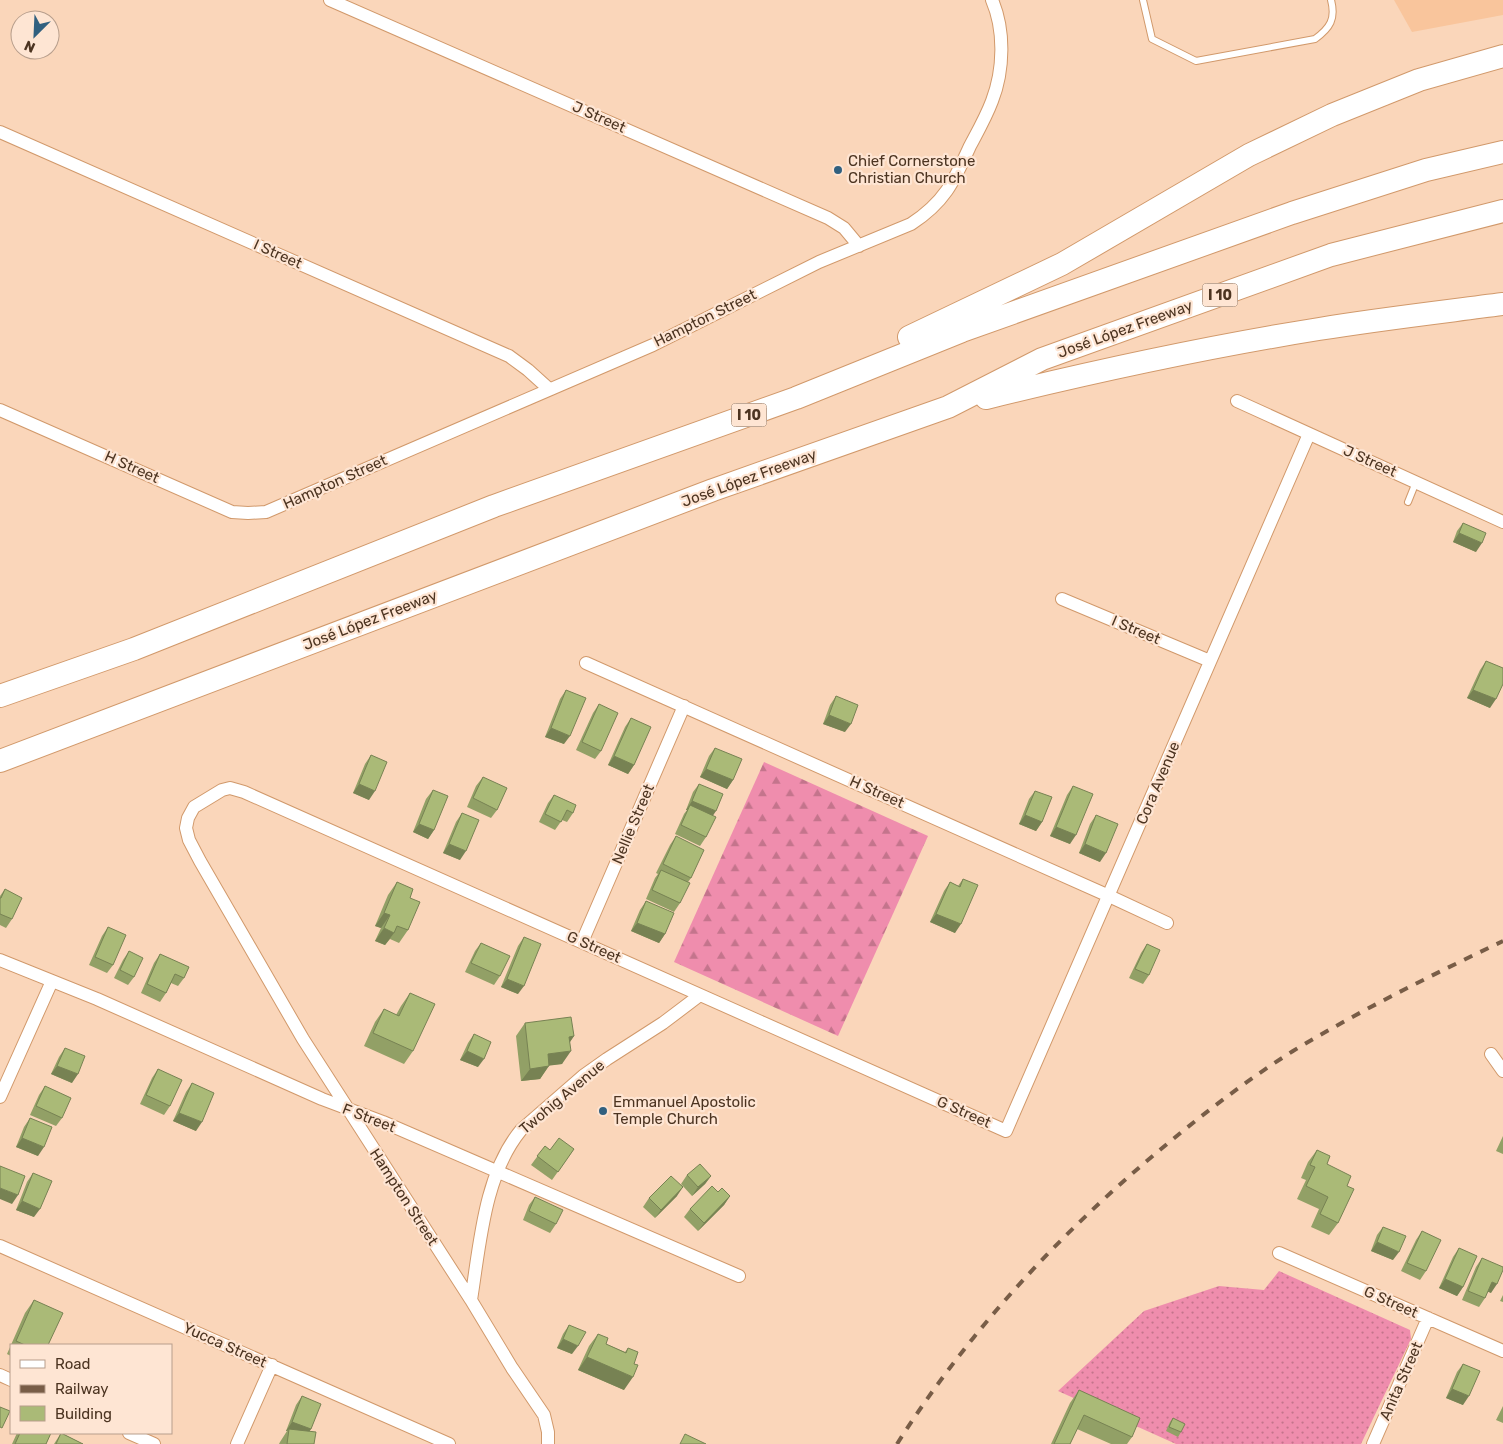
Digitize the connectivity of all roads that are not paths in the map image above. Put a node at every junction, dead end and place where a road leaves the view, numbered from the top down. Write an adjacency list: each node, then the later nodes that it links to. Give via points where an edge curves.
1 (330, 0): 9 (street, J Street, via 828,218 844,228)
2 (992, 0): 9 (street, Hampton Street, via 998,14 999,76 992,101 952,184 925,215)
3 (1143, 0): 4 (lane, via 1152,39 1196,60 1315,38 1328,30 1334,12)
4 (1331, 0)
5 (1503, 56): 12 (highway, via 1419,80 1332,115 1249,155 1062,264 903,339)
6 (0, 132): 11 (street, I Street, via 510,356)
7 (1503, 152): 12 (highway, I 10, via 1426,170 1292,213 962,331)
8 (1503, 211): 14 (highway, José López Freeway / I 10, via 1331,255 1042,359)
9 (859, 246): 11 (street, Hampton Street, via 819,262 653,345)
10 (1503, 304): 14 (highway, via 1320,329 1200,350 1082,374)
11 (549, 389): 19 (street, Hampton Street)
12 (815, 390): 24 (highway, I 10, via 494,506 134,648)
13 (1237, 401): 16 (street, J Street)
14 (948, 407): 26 (highway, José López Freeway / I 10, via 713,490)
15 (0, 410): 19 (street, H Street, via 232,512)
16 (1309, 434): 17 (street, J Street); 22 (street, Cora Avenue)
17 (1416, 482): 18 (lane); 20 (street, J Street)
18 (1408, 502)
19 (266, 512)
20 (1503, 522)
21 (1062, 599): 22 (street, I Street)
22 (1210, 661): 28 (street, Cora Avenue)
23 (586, 663): 25 (street, H Street)
24 (0, 696)
25 (684, 706): 28 (street, H Street); 30 (street, Nellie Street)
26 (0, 761)
27 (188, 818): 30 (street, G Street, via 194,807 222,790 230,788 244,792); 37 (street, Hampton Street, via 189,840 200,861 303,1040)
28 (1109, 896): 29 (street, H Street); 38 (street, Cora Avenue)
29 (1167, 923)
30 (582, 942): 33 (street, G Street)
31 (0, 960): 32 (street, F Street)
32 (52, 981): 36 (street); 37 (street, F Street)
33 (700, 995): 38 (street, G Street); 39 (street, Twohig Avenue, via 583,1076 521,1130)
34 (1491, 1054): 35 (street)
35 (1503, 1071)
36 (0, 1097)
37 (347, 1109): 39 (street, F Street); 43 (street, Hampton Street)
38 (1006, 1131)
39 (496, 1171): 42 (street, F Street); 43 (street, Twohig Avenue)
40 (2, 1251): 46 (street, Yucca Street)
41 (1279, 1252): 44 (street, G Street)
42 (739, 1276)
43 (471, 1300): 51 (street, Hampton Street, via 544,1415)
44 (1428, 1318): 45 (street, G Street); 52 (street, Anita Street)
45 (1503, 1351)
46 (272, 1365): 49 (street); 50 (street, Yucca Street)
47 (131, 1434): 48 (street)
48 (154, 1444)
49 (237, 1444)
50 (449, 1444)
51 (548, 1444)
52 (1373, 1444)

